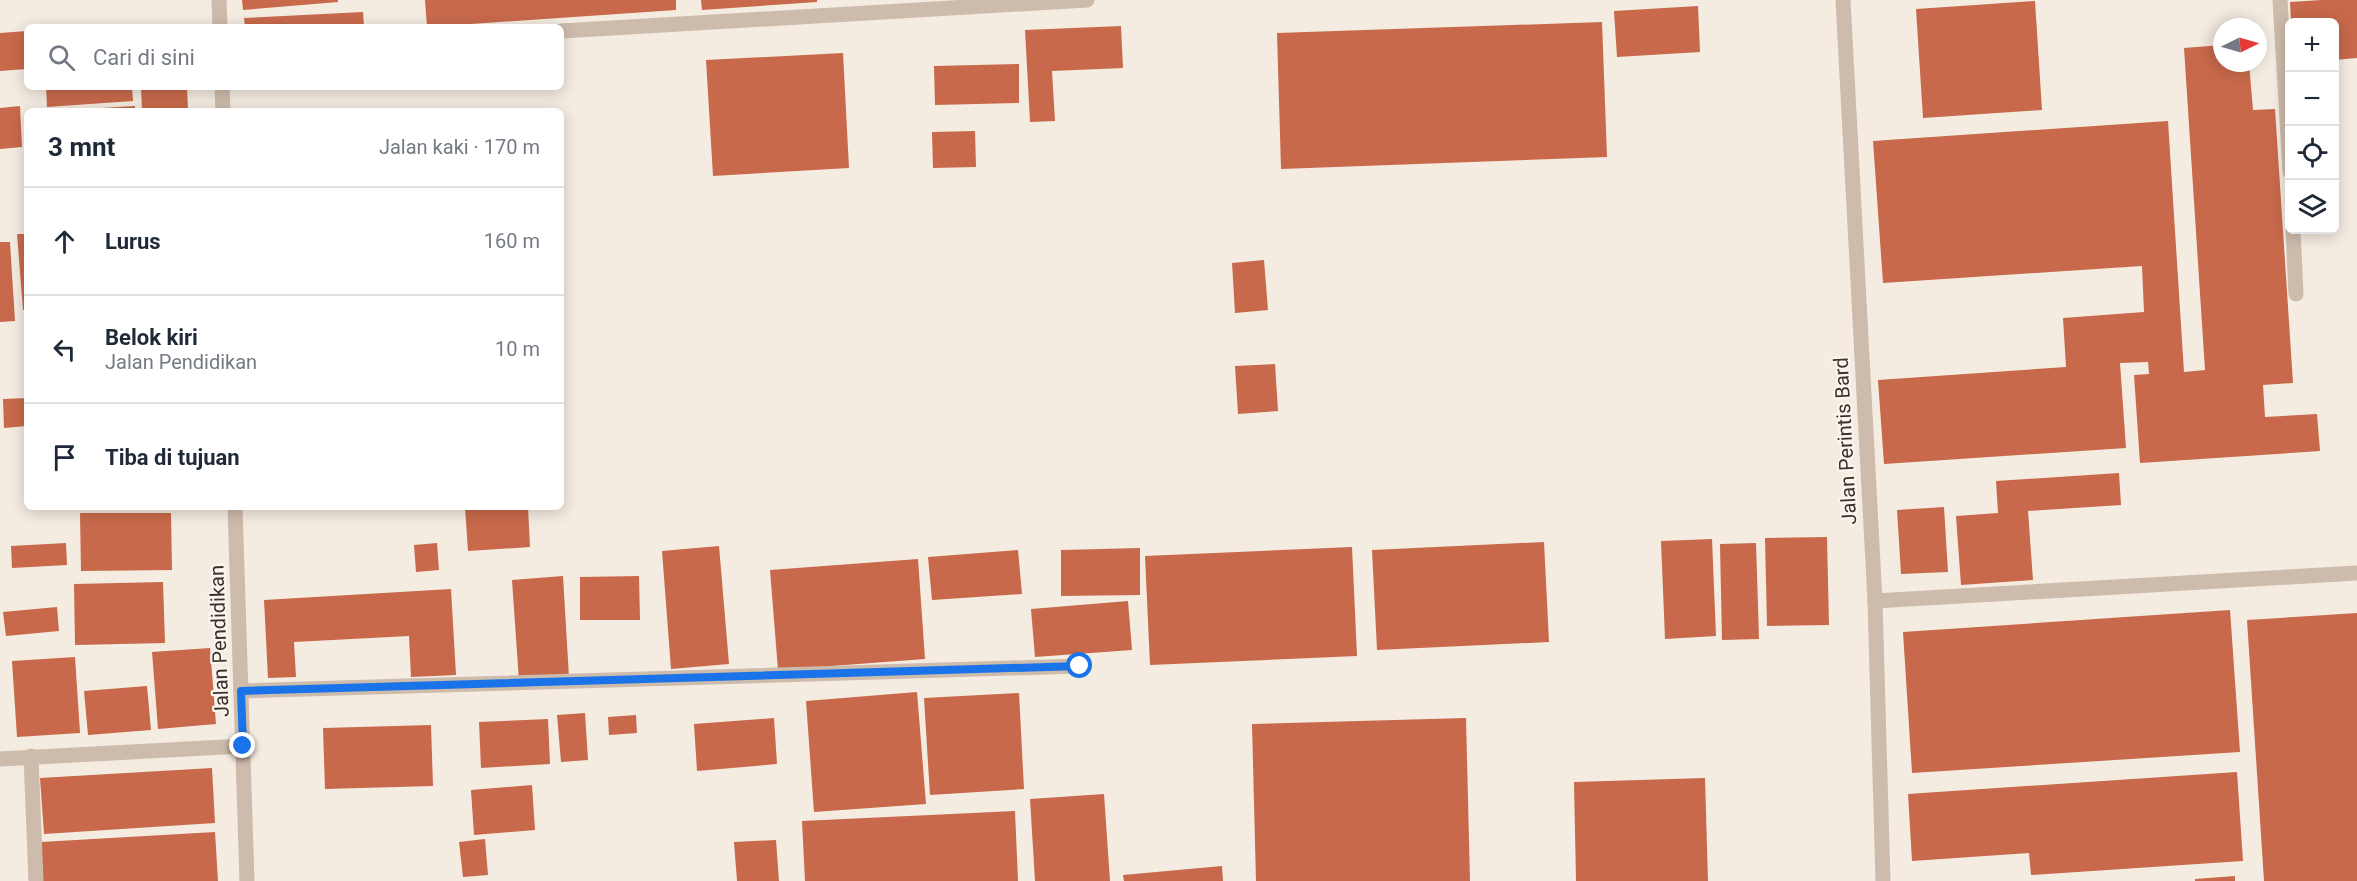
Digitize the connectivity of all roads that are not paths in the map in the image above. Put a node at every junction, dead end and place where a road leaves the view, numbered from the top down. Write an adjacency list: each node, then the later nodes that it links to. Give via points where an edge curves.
1 (219, 0): 5 (street)
2 (1088, 0): 6 (street)
3 (1843, 0): 14 (street, Jalan Perintis Bard)
4 (2280, 0): 9 (street)
5 (220, 24)
6 (564, 31)
7 (222, 90): 8 (street)
8 (223, 108)
9 (2287, 126)
10 (2293, 234): 11 (street)
11 (2296, 294)
12 (235, 510): 16 (street, Jalan Pendidikan)
13 (2357, 573): 14 (street)
14 (1875, 601): 22 (street, Jalan Perintis Bard)
15 (1080, 666): 16 (street)
16 (241, 691): 17 (street, Jalan Pendidikan)
17 (243, 746): 18 (street); 21 (street, Jalan Pendidikan)
18 (31, 756): 19 (street); 20 (street)
19 (0, 759)
20 (36, 881)
21 (248, 881)
22 (1883, 881)

